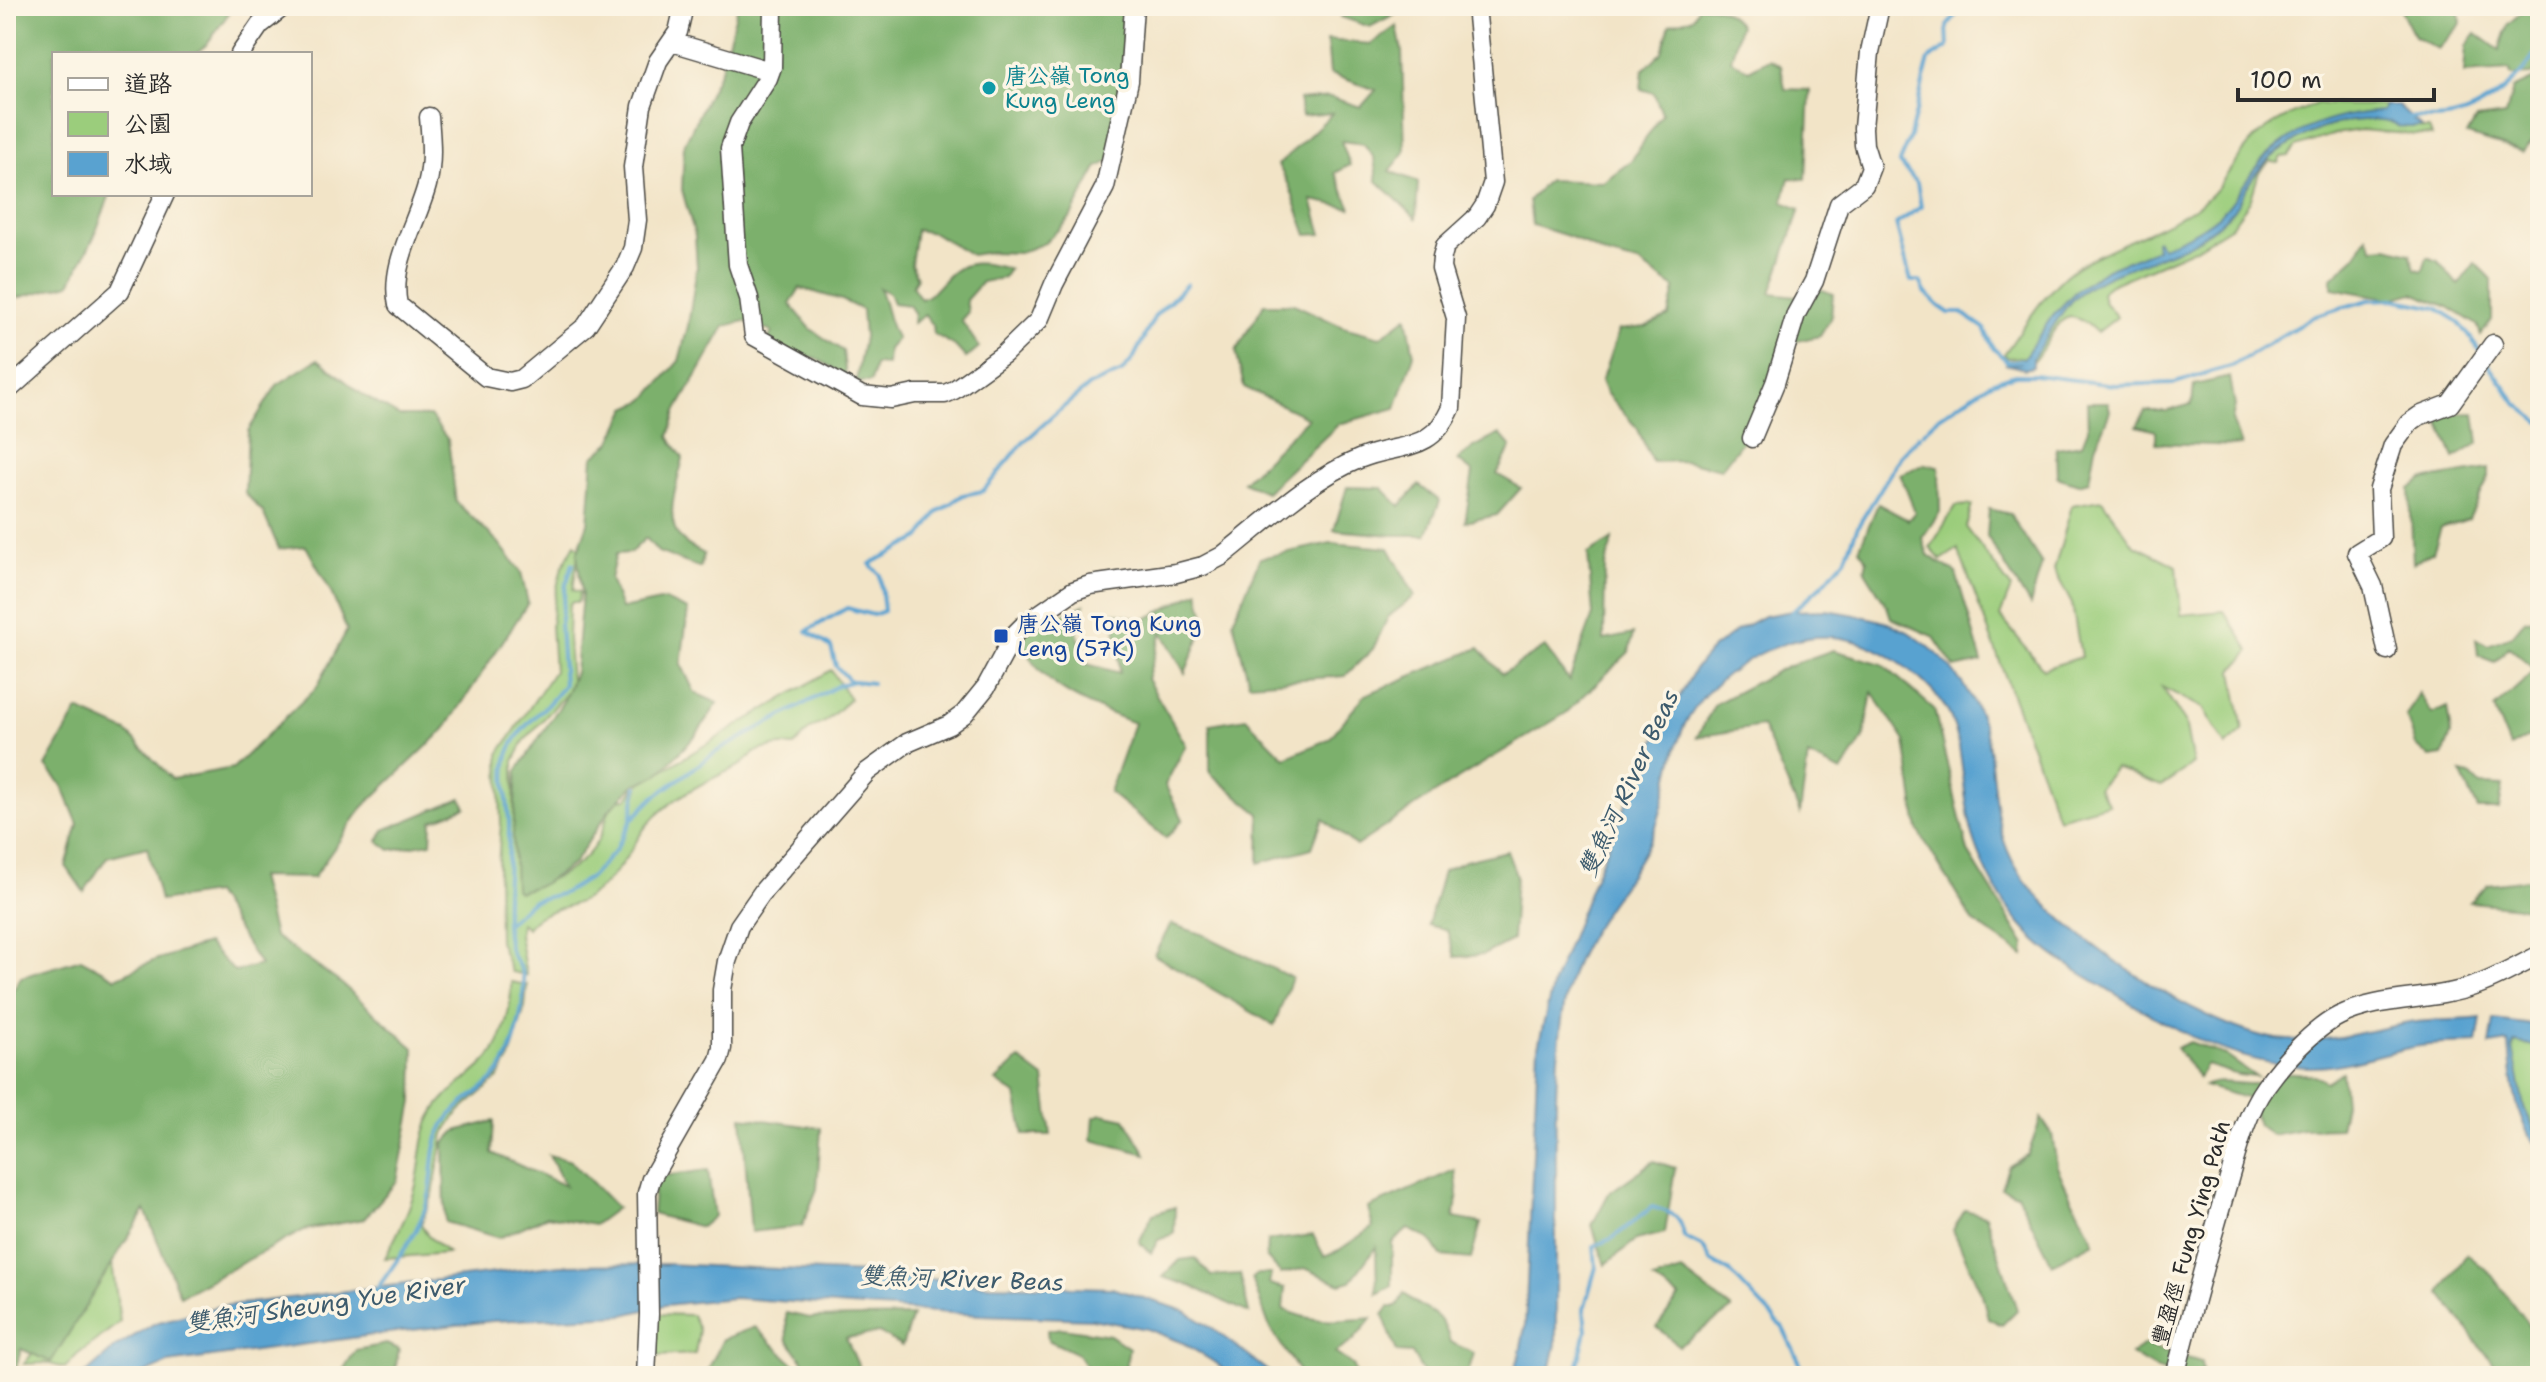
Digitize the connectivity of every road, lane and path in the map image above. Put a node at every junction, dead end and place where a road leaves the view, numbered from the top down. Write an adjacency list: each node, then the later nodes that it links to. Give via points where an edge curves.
1 (284, 6): 8 (street, via 260,25)
2 (684, 6): 7 (street)
3 (773, 6): 9 (street)
4 (1134, 6): 9 (street, via 1129,81 1105,187 1039,320 1004,354 945,394 862,396 754,336 738,265 730,148)
5 (1476, 6): 17 (street, via 1493,182 1477,217 1445,246 1442,257 1456,318 1446,418 1423,442 1362,457 1332,471 1203,566 1090,585 1025,624 964,714 907,743 867,772 764,890 739,926 727,961 719,1060 647,1193)
6 (1880, 6): 14 (street, via 1863,128 1869,176 1839,204)
7 (672, 42): 9 (street); 10 (street, via 652,75 635,140 637,234 629,258 586,326 522,379 486,377 398,305 397,274 432,157)
8 (241, 52)
9 (770, 71)
10 (429, 117)
11 (164, 196): 13 (street, via 120,291)
12 (2492, 346): 15 (street, via 2450,404 2409,423 2393,445 2379,489 2381,538 2357,553 2373,586)
13 (6, 392)
14 (1752, 438)
15 (2387, 650)
16 (2540, 955): 18 (street, 豐盈徑 Fung Ying Path, via 2474,986 2375,1002 2337,1017 2264,1088 2232,1169)
17 (646, 1376)
18 (2175, 1376)

